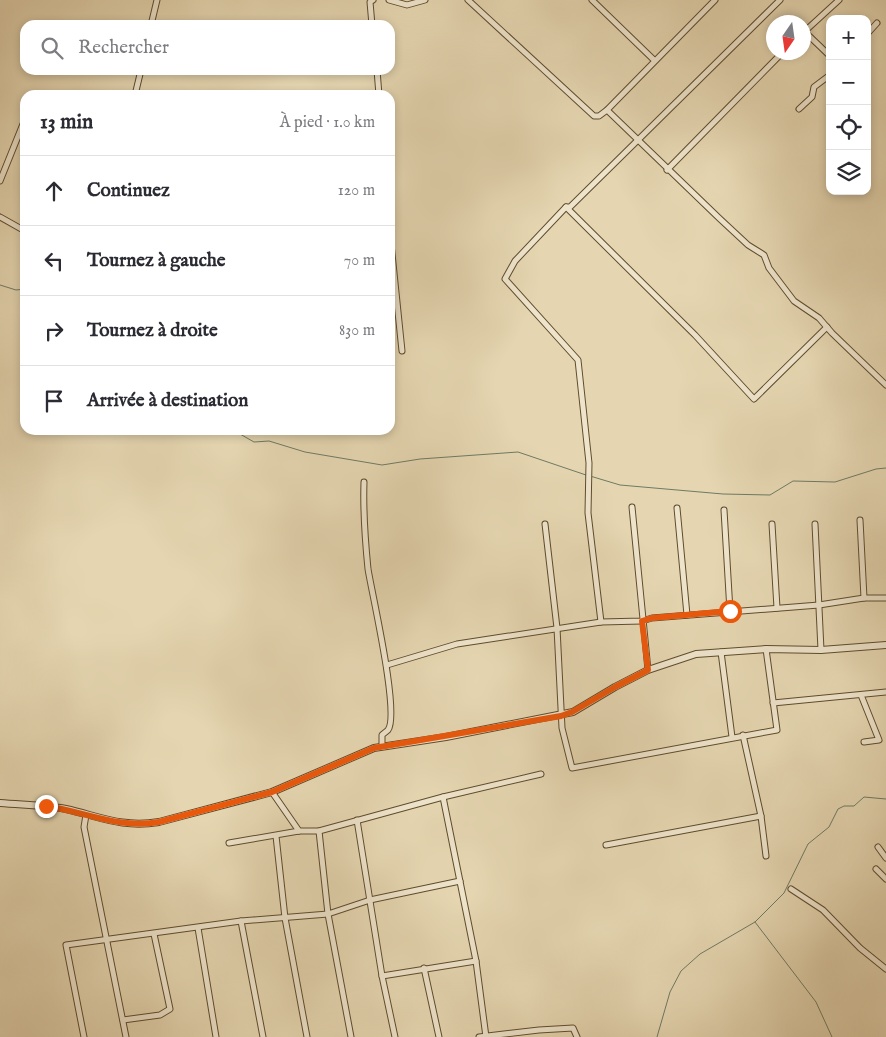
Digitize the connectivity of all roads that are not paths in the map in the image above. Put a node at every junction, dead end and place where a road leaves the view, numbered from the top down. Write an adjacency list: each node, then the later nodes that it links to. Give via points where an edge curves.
1 (156, 0): 10 (street)
2 (373, 0): 11 (street, via 370,2)
3 (389, 0): 4 (street, via 407,5)
4 (425, 0)
5 (468, 0): 24 (street, via 594,116)
6 (592, 0): 17 (street)
7 (715, 0): 17 (street)
8 (780, 0): 27 (street)
9 (839, 0): 13 (street)
10 (152, 20)
11 (372, 20)
12 (877, 23): 14 (street)
13 (811, 26)
14 (871, 30)
15 (811, 38): 16 (street)
16 (826, 52)
17 (654, 60): 24 (street)
18 (775, 60): 28 (street)
19 (140, 75): 22 (street)
20 (377, 75): 23 (street)
21 (826, 78): 25 (street, via 814,86 812,97)
22 (135, 90)
23 (378, 90)
24 (607, 110): 27 (street)
25 (799, 110)
26 (20, 131): 29 (street)
27 (638, 140): 28 (street); 30 (street, via 570,207)
28 (667, 170): 34 (street, via 748,245 764,254 769,268 794,301 820,318)
29 (0, 181)
30 (566, 207): 34 (street, via 695,335 754,399); 52 (street, via 515,262 505,279 578,360 588,462 588,513)
31 (0, 217): 32 (street)
32 (20, 228)
33 (395, 283): 35 (street)
34 (827, 327): 36 (street)
35 (402, 351)
36 (886, 385)
37 (364, 482): 58 (street, via 363,519 369,571)
38 (632, 507): 51 (street)
39 (677, 508): 50 (street)
40 (724, 510): 49 (street)
41 (860, 520): 45 (street)
42 (545, 524): 53 (street)
43 (772, 524): 48 (street)
44 (815, 524): 47 (street)
45 (864, 598): 46 (street); 47 (street)
46 (886, 598)
47 (820, 605): 48 (street); 56 (street)
48 (777, 608): 49 (street)
49 (730, 611): 50 (street)
50 (687, 614): 51 (street)
51 (642, 621): 52 (street); 59 (street)
52 (601, 622): 53 (street)
53 (557, 628): 58 (street, via 457,644); 63 (street)
54 (886, 645): 56 (street)
55 (766, 648): 56 (street); 57 (street); 62 (street)
56 (822, 650)
57 (721, 652): 59 (street, via 682,658); 65 (street)
58 (387, 665): 67 (street, via 391,721 382,735)
59 (648, 670): 63 (street)
60 (886, 692): 61 (street)
61 (861, 695): 62 (street); 66 (street, via 879,740)
62 (773, 703): 64 (street, via 777,730)
63 (561, 716): 65 (street, via 572,768); 67 (street)
64 (743, 735): 65 (street); 73 (street)
65 (732, 737)
66 (864, 742)
67 (382, 746): 69 (street)
68 (541, 774): 70 (street)
69 (272, 792): 72 (street, via 140,825 117,824); 75 (street)
70 (443, 797): 74 (street); 85 (street)
71 (0, 804): 72 (street, via 46,806)
72 (86, 815): 93 (street, via 84,827)
73 (761, 816): 79 (street); 81 (street)
74 (357, 820): 76 (street); 87 (street)
75 (299, 831): 76 (street); 77 (street)
76 (318, 832): 88 (street)
77 (276, 836): 78 (street); 89 (street)
78 (228, 843)
79 (606, 845)
80 (878, 847): 82 (street)
81 (766, 856)
82 (886, 858)
83 (876, 869): 84 (street)
84 (886, 879)
85 (460, 881): 87 (street); 94 (street)
86 (791, 889): 96 (street, via 823,910)
87 (370, 900): 88 (street); 97 (street)
88 (328, 914): 89 (street); 105 (street)
89 (285, 918): 90 (street); 104 (street)
90 (241, 921): 91 (street); 103 (street)
91 (198, 928): 92 (street); 102 (street)
92 (154, 934): 93 (street); 98 (street, via 170,1009 160,1015)
93 (106, 939): 98 (street); 100 (street, via 66,945)
94 (476, 961): 95 (street); 99 (street)
95 (424, 968): 97 (street); 107 (street)
96 (886, 969)
97 (382, 976): 106 (street)
98 (122, 1020): 101 (street)
99 (486, 1036): 108 (street); 109 (street, via 573,1028)
100 (84, 1037)
101 (126, 1037)
102 (216, 1037)
103 (264, 1037)
104 (307, 1037)
105 (351, 1037)
106 (395, 1037)
107 (439, 1037)
108 (479, 1037)
109 (577, 1037)

